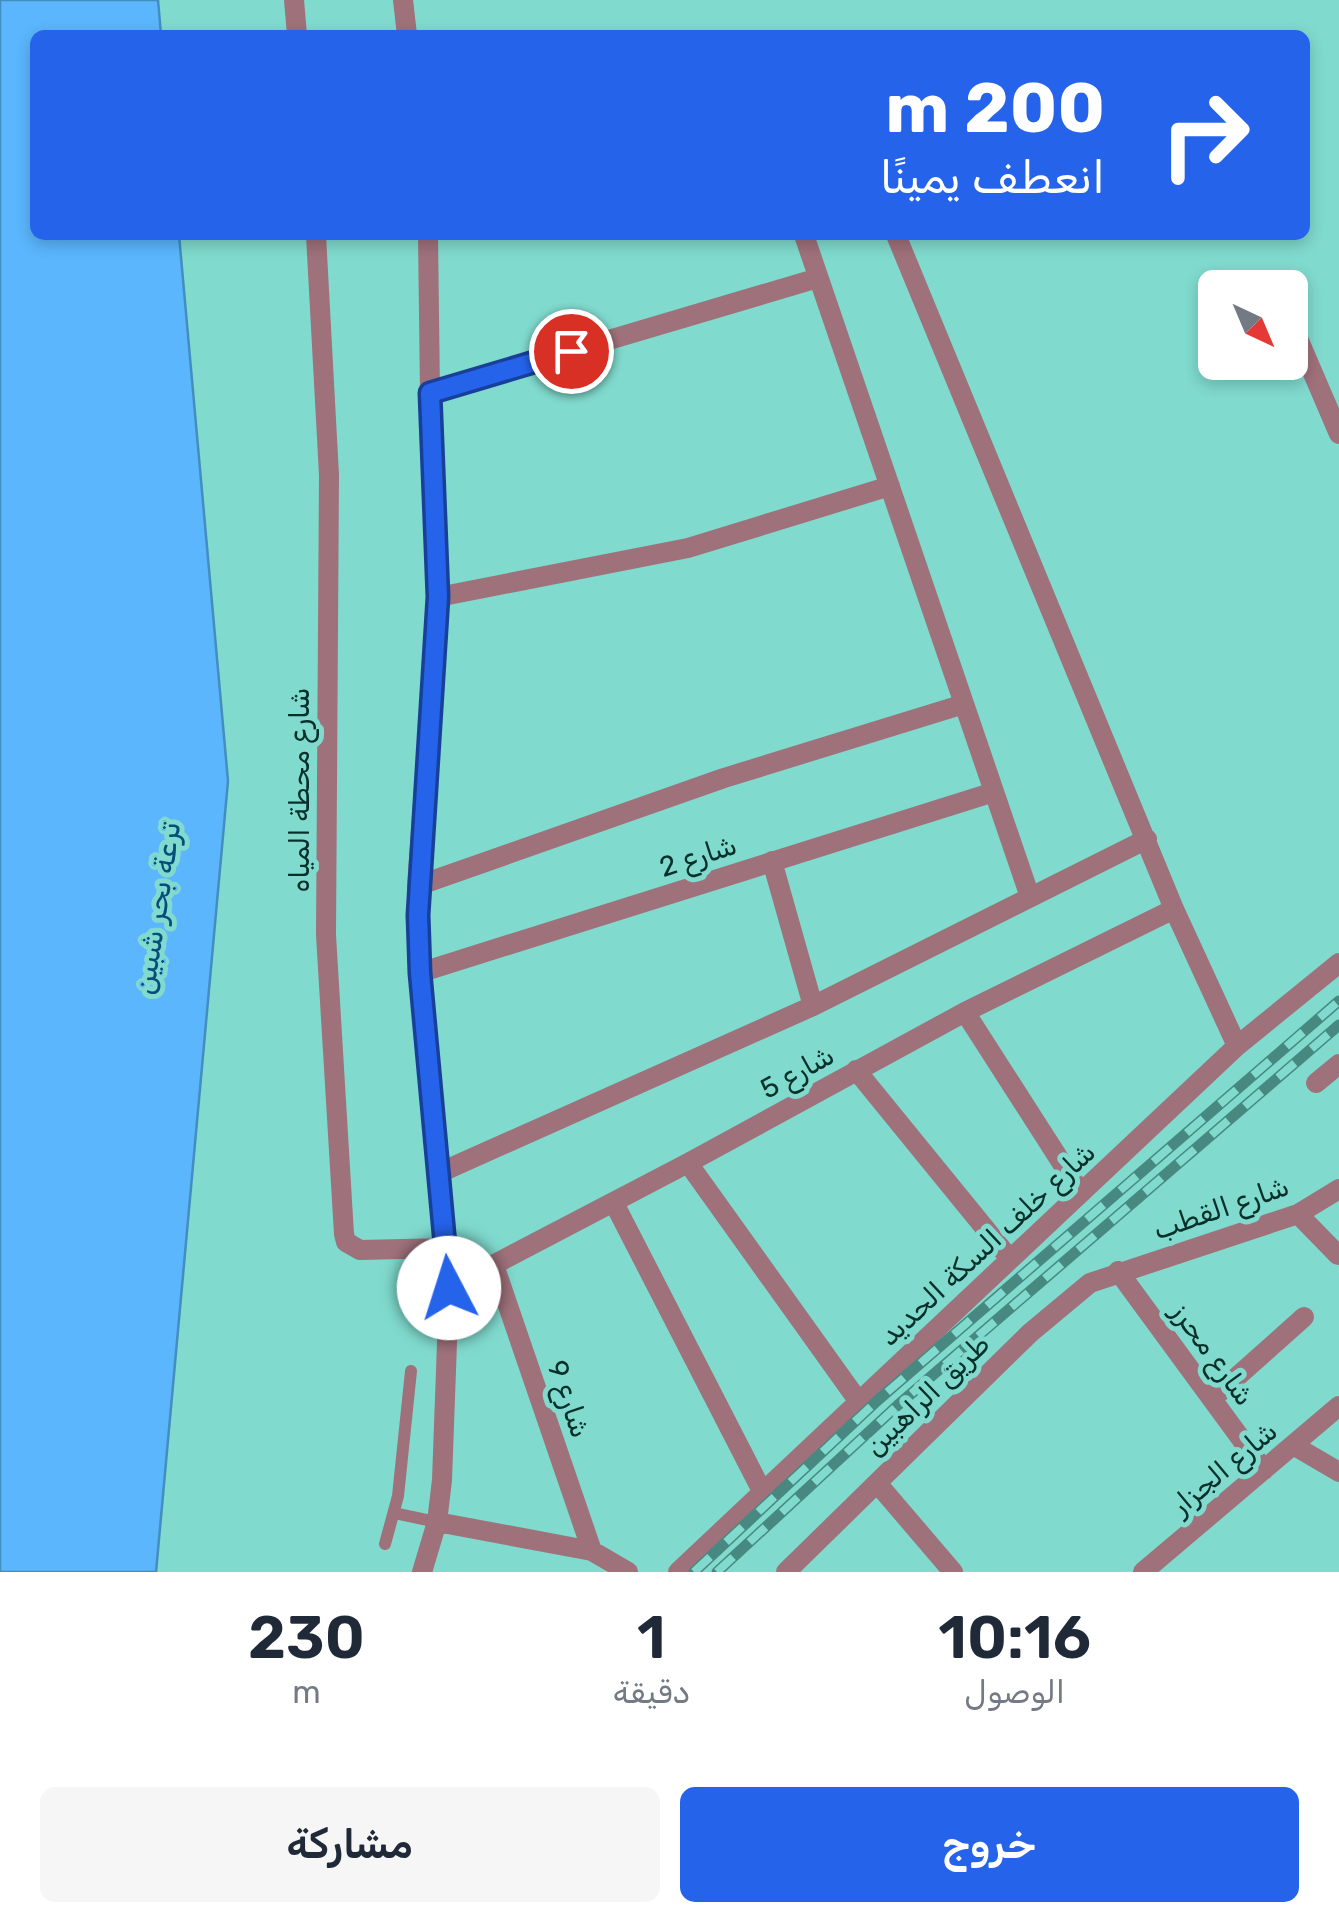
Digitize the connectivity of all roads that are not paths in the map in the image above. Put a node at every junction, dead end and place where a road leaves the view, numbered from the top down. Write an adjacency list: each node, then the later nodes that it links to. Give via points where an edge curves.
1 (294, 0): 3 (street)
2 (402, 0): 4 (street)
3 (297, 30)
4 (406, 30)
5 (316, 240): 36 (street, شارع محطة المياه, via 328,475 326,935 344,1234 360,1250)
6 (428, 240): 11 (street)
7 (806, 240): 9 (street)
8 (898, 240): 17 (street)
9 (818, 278): 11 (street); 13 (street)
10 (1308, 362): 12 (street)
11 (430, 393): 14 (street)
12 (1339, 434)
13 (890, 486): 14 (street, via 688,548); 15 (street)
14 (438, 597): 19 (street)
15 (964, 704): 16 (street); 19 (street, via 724,778)
16 (994, 792): 18 (street, شارع 2); 20 (street)
17 (1148, 838): 20 (street); 21 (street)
18 (772, 862): 23 (street, شارع 2); 24 (street)
19 (418, 886): 23 (street)
20 (1030, 897): 24 (street)
21 (1174, 909): 25 (street, شارع 5); 26 (street)
22 (1339, 963): 26 (street, شارع خلف السكة الحديد)
23 (420, 973): 31 (street)
24 (813, 1006): 31 (street)
25 (965, 1012): 28 (street, شارع 5); 33 (street)
26 (1236, 1046): 33 (street, شارع خلف السكة الحديد)
27 (1339, 1064): 29 (street)
28 (856, 1070): 30 (street, شارع 5); 38 (street)
29 (1316, 1083)
30 (688, 1163): 34 (street, شارع 5); 45 (street)
31 (439, 1172): 36 (street)
32 (1339, 1189): 35 (street, شارع القطب)
33 (1081, 1193): 38 (street, شارع خلف السكة الحديد)
34 (614, 1203): 39 (street, شارع 5); 51 (street)
35 (1298, 1214): 37 (street); 40 (street, شارع القطب)
36 (446, 1248): 41 (street)
37 (1338, 1255)
38 (1010, 1259): 45 (street, شارع خلف السكة الحديد)
39 (494, 1265): 41 (street, شارع 5); 55 (street, شارع 9)
40 (1118, 1271): 44 (street, شارع محرز); 50 (street, طريق الراهبين, via 1054,1310)
41 (449, 1288): 53 (street)
42 (1304, 1317): 44 (street)
43 (411, 1371): 52 (lane)
44 (1212, 1399): 48 (street, شارع محرز)
45 (859, 1402): 51 (street, شارع خلف السكة الحديد)
46 (1339, 1406): 47 (street, شارع الجزار)
47 (1293, 1445): 48 (street, شارع الجزار); 49 (street)
48 (1264, 1470): 61 (street, شارع الجزار)
49 (1339, 1472)
50 (876, 1483): 59 (street, طريق الراهبين); 60 (street)
51 (763, 1493): 58 (street, شارع خلف السكة الحديد)
52 (394, 1513): 53 (lane); 54 (lane)
53 (437, 1522): 55 (street); 56 (street)
54 (385, 1544)
55 (592, 1551): 57 (street)
56 (422, 1572)
57 (628, 1572)
58 (678, 1572)
59 (786, 1572)
60 (952, 1572)
61 (1144, 1572)

